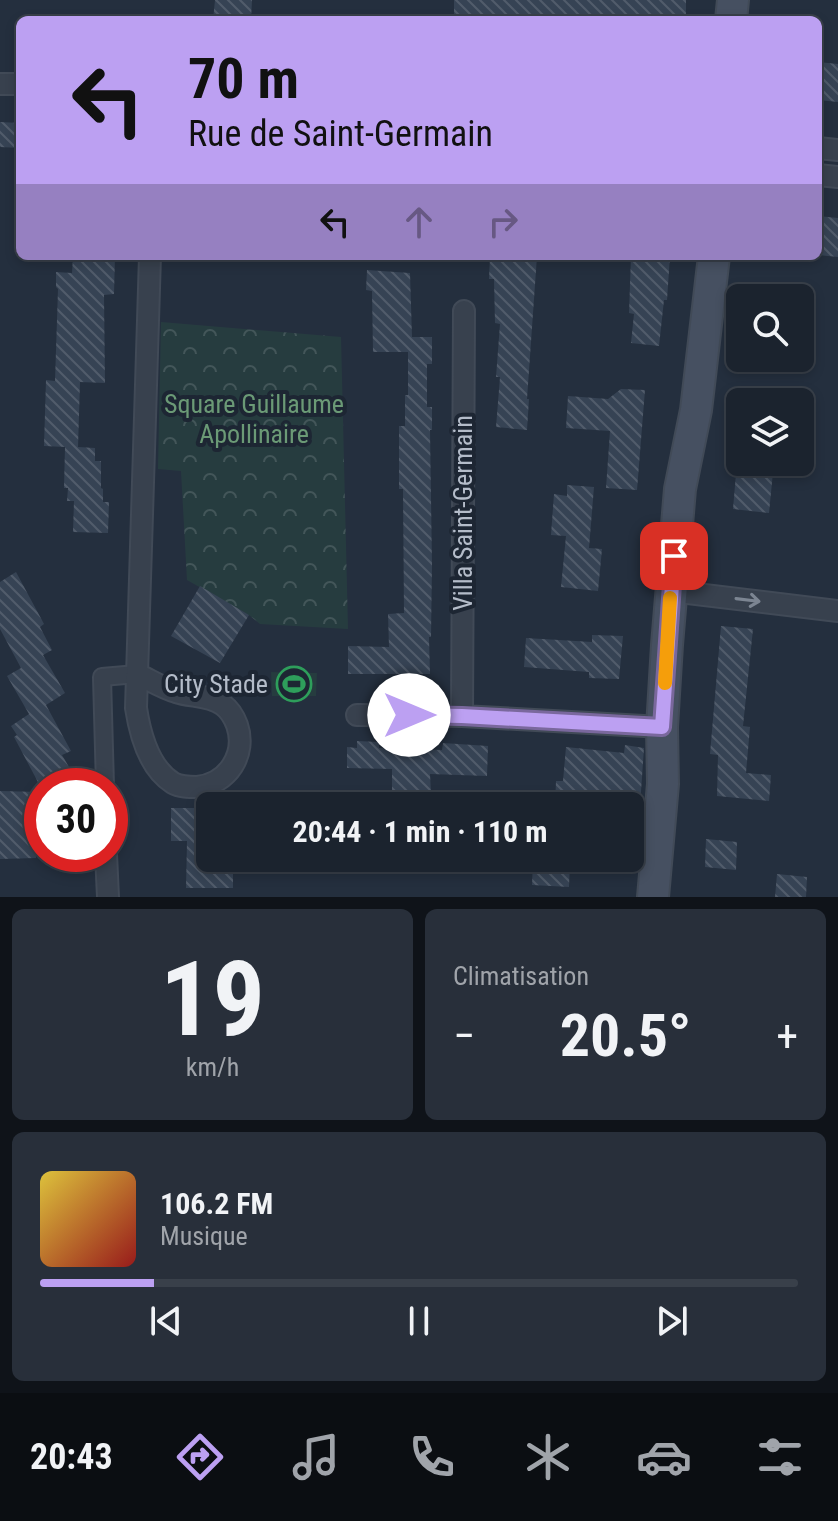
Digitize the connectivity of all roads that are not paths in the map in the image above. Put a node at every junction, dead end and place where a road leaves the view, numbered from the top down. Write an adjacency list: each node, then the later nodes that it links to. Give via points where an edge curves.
1 (150, 260): 6 (street)
2 (714, 260): 4 (main road, via 696,410 680,489)
3 (464, 311): 8 (street, Villa Saint-Germain)
4 (671, 591): 5 (street, one-way to 5); 9 (main road)
5 (838, 611)
6 (137, 674): 6 (street, via 229,711 241,742 229,772 218,781 188,787 165,776 138,725); 10 (street, via 102,677)
7 (357, 715): 8 (street)
8 (462, 716): 9 (street)
9 (662, 727): 13 (main road, via 663,784)
10 (105, 768)
11 (107, 872): 12 (street)
12 (108, 897)
13 (653, 897)

